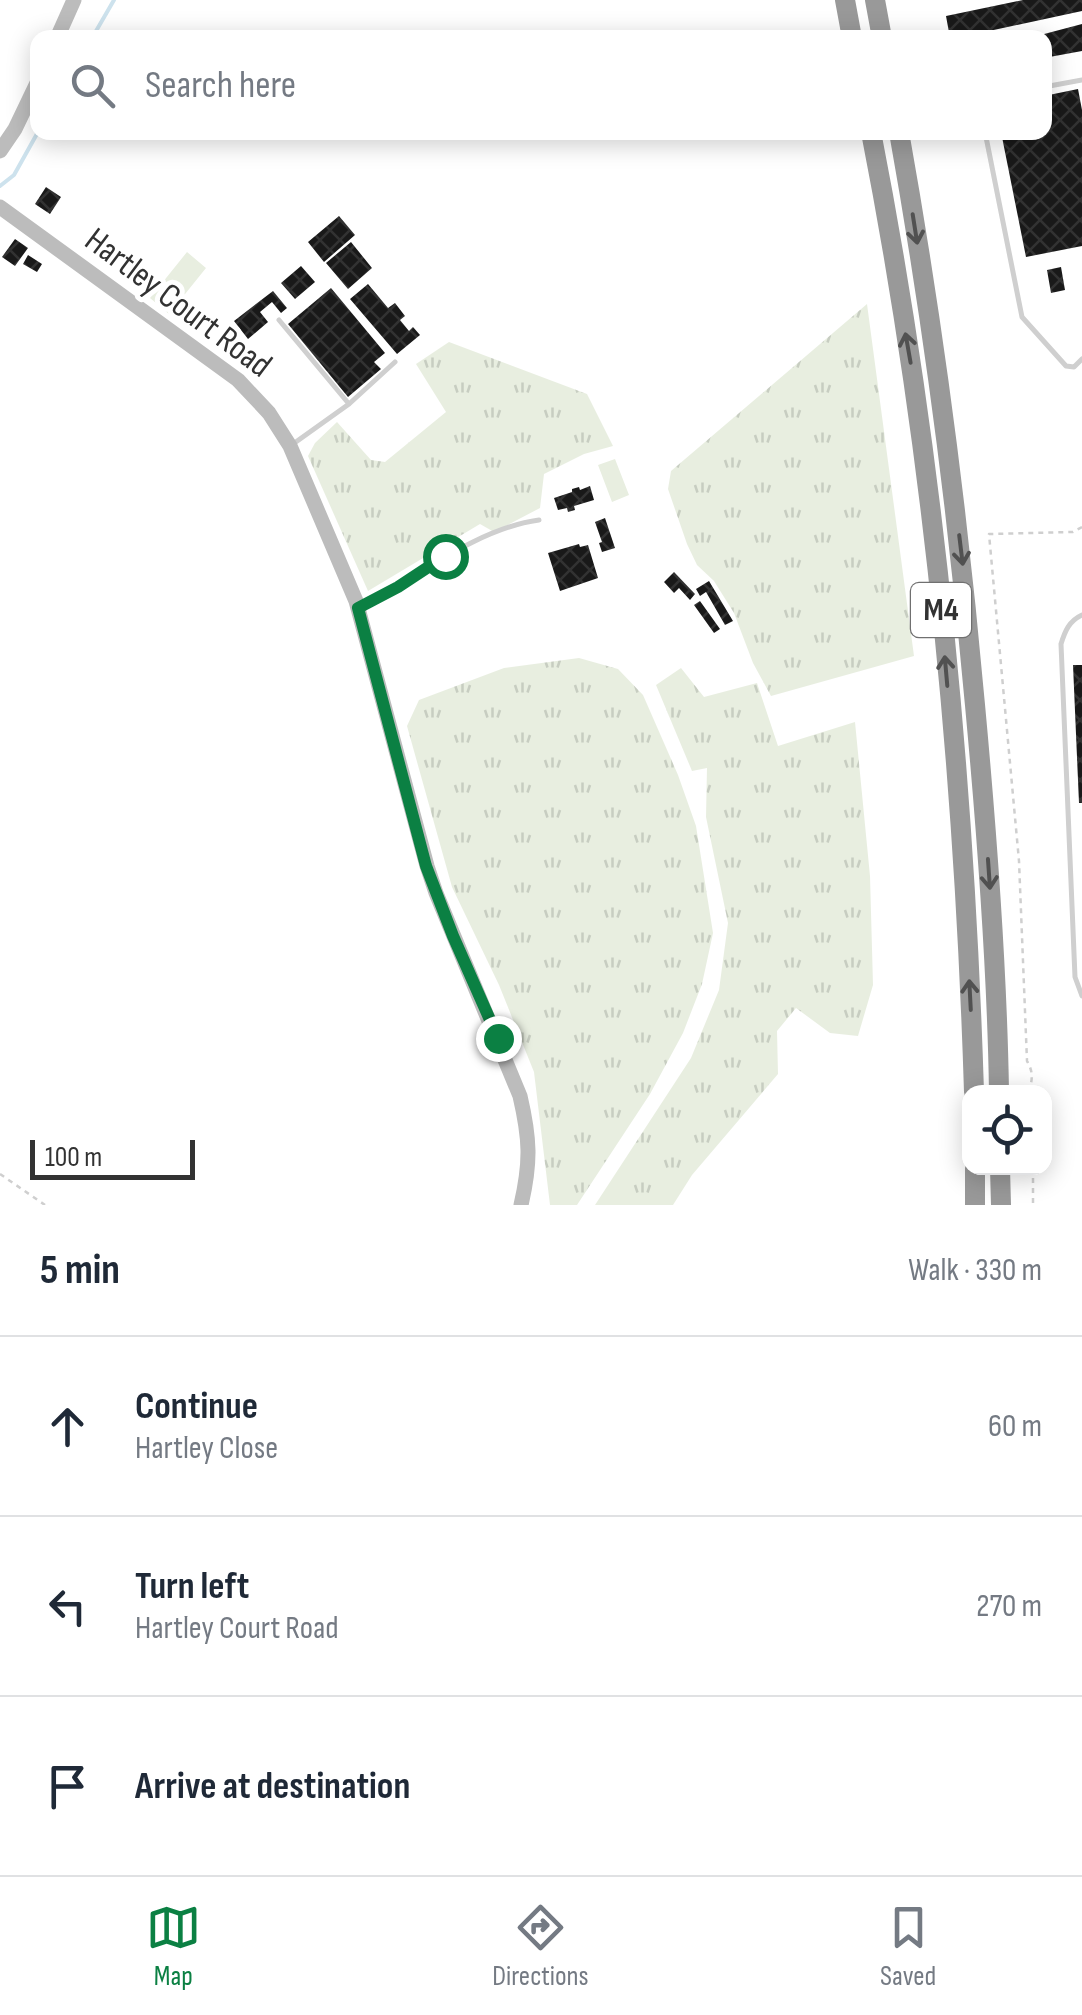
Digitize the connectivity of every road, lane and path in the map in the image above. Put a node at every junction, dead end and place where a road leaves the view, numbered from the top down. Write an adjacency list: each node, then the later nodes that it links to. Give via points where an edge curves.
1 (74, 0): 4 (street)
2 (845, 0): 5 (highway)
3 (875, 0): 6 (highway)
4 (61, 30)
5 (851, 30)
6 (881, 30)
7 (1082, 80): 8 (lane)
8 (1052, 85)
9 (30, 97): 13 (street)
10 (872, 140): 25 (highway, M4, one-way to 10, via 938,570 914,378)
11 (900, 140): 26 (highway, M4, one-way to 26, via 963,567 984,796)
12 (987, 140): 16 (lane, via 1022,316 1066,366)
13 (0, 151)
14 (0, 207): 19 (street, Hartley Court Road, via 238,380)
15 (278, 320): 18 (lane)
16 (1082, 360)
17 (395, 362): 18 (lane)
18 (349, 404): 19 (lane)
19 (290, 446): 22 (street, Hartley Court Road)
20 (539, 520): 22 (lane, via 517,523 445,556)
21 (1082, 527): 27 (path, via 990,534)
22 (358, 608): 33 (street, Hartley Court Road, via 426,866 520,1096 529,1163)
23 (1082, 615): 24 (lane, via 1064,631 1062,644 1075,977)
24 (1082, 996)
25 (974, 1085)
26 (999, 1085)
27 (1032, 1085)
28 (0, 1174): 32 (path)
29 (975, 1175): 34 (highway)
30 (1000, 1175): 35 (highway)
31 (1033, 1175): 36 (path)
32 (44, 1205)
33 (521, 1205)
34 (975, 1205)
35 (1001, 1205)
36 (1033, 1205)

